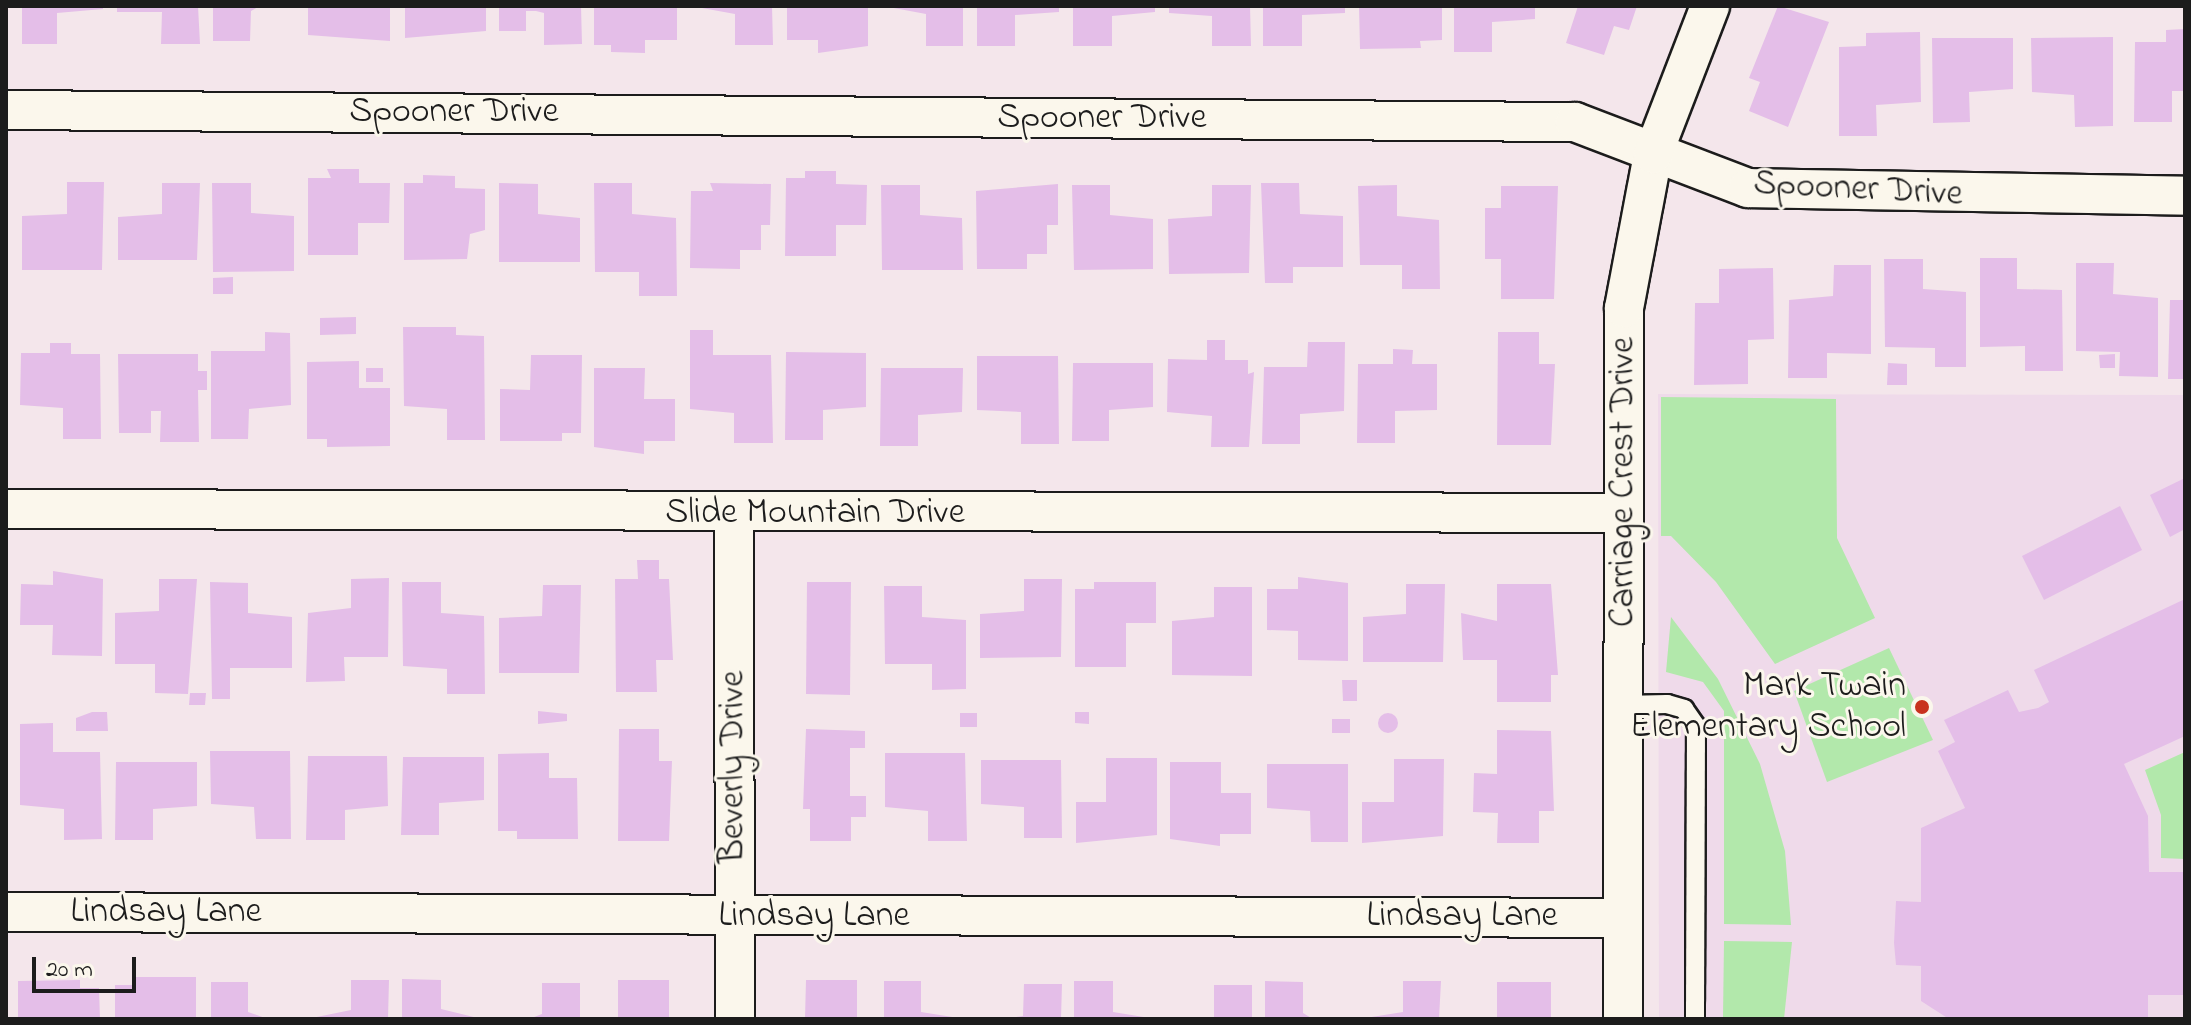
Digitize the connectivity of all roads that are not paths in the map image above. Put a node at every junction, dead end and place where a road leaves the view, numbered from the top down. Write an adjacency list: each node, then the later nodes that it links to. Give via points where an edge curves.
1 (1710, 6): 3 (street, Carriage Crest Drive)
2 (6, 110): 3 (street, Spooner Drive, via 1575,122)
3 (1653, 154): 4 (street, Spooner Drive, via 1748,188); 6 (street, Carriage Crest Drive, via 1624,308)
4 (2185, 196)
5 (6, 509): 7 (street, Slide Mountain Drive)
6 (1624, 513): 7 (street, Slide Mountain Drive); 8 (street, Carriage Crest Drive)
7 (734, 515): 10 (street, Beverly Drive)
8 (1623, 705): 11 (street, Carriage Crest Drive); 14 (lane, via 1667,704 1684,709 1696,726)
9 (6, 912): 10 (street, Lindsay Lane)
10 (734, 916): 11 (street, Lindsay Lane); 12 (street, Beverly Drive)
11 (1622, 918): 13 (street, Carriage Crest Drive)
12 (735, 1019)
13 (1623, 1019)
14 (1695, 1019)

